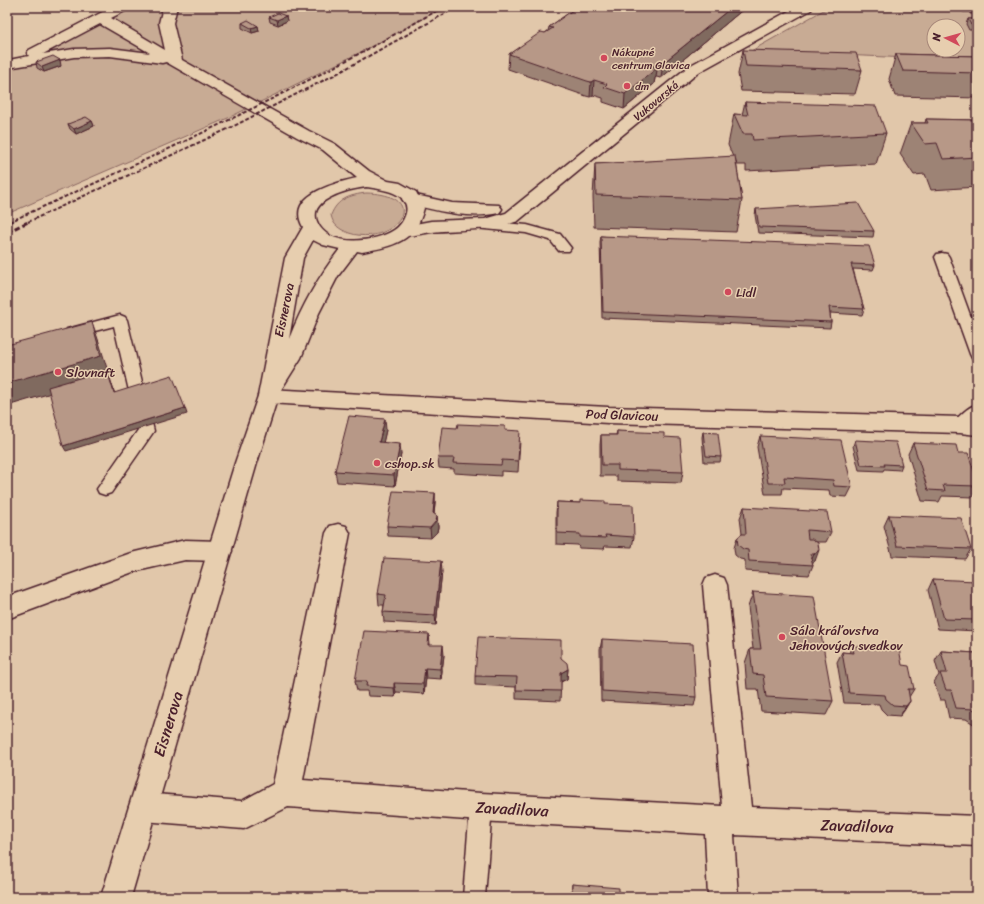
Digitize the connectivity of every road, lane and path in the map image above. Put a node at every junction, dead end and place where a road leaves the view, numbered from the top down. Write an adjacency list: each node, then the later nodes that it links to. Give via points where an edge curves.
1 (122, 7): 4 (street)
2 (170, 7): 5 (street, via 166,23)
3 (806, 7): 10 (street, Vukovarská, via 694,69)
4 (102, 19): 5 (street); 6 (street)
5 (175, 62): 6 (street, via 110,52 74,53); 7 (street)
6 (11, 64)
7 (303, 134): 8 (street, via 329,147 363,174); 9 (street, via 331,162 334,172)
8 (382, 184): 9 (street, via 366,182); 11 (street, via 402,191)
9 (327, 191): 13 (street, via 309,210)
10 (537, 198): 11 (street, Vukovarská, via 502,208 476,211 456,210); 12 (street, Vukovarská, via 512,217 499,223)
11 (411, 199): 14 (street, via 416,208 416,216)
12 (480, 225): 14 (street, Vukovarská, via 439,226); 16 (lane, via 527,229 555,237)
13 (311, 228): 15 (street, via 327,240); 20 (street, Eisnerova, via 294,258)
14 (405, 231): 15 (street, via 382,243)
15 (352, 246): 20 (street, Eisnerova, via 330,274 309,313 291,358)
16 (564, 248)
17 (942, 257): 19 (lane)
18 (60, 335): 23 (lane, via 120,320 146,431)
19 (977, 354)
20 (268, 396): 22 (street, Pod Glavicou, via 608,416); 25 (street, Eisnerova)
21 (977, 410): 22 (lane)
22 (968, 426)
23 (105, 489)
24 (338, 533): 28 (street)
25 (220, 551): 27 (street, via 185,550 131,563); 29 (street, Eisnerova)
26 (715, 585): 31 (street)
27 (7, 608)
28 (286, 793): 29 (street, via 244,815); 30 (street, Zavadilova)
29 (143, 807): 33 (street, Eisnerova)
30 (481, 807): 31 (street, Zavadilova); 34 (lane)
31 (728, 820): 32 (street, Zavadilova); 35 (street)
32 (977, 831)
33 (116, 897)
34 (474, 897)
35 (723, 897)

